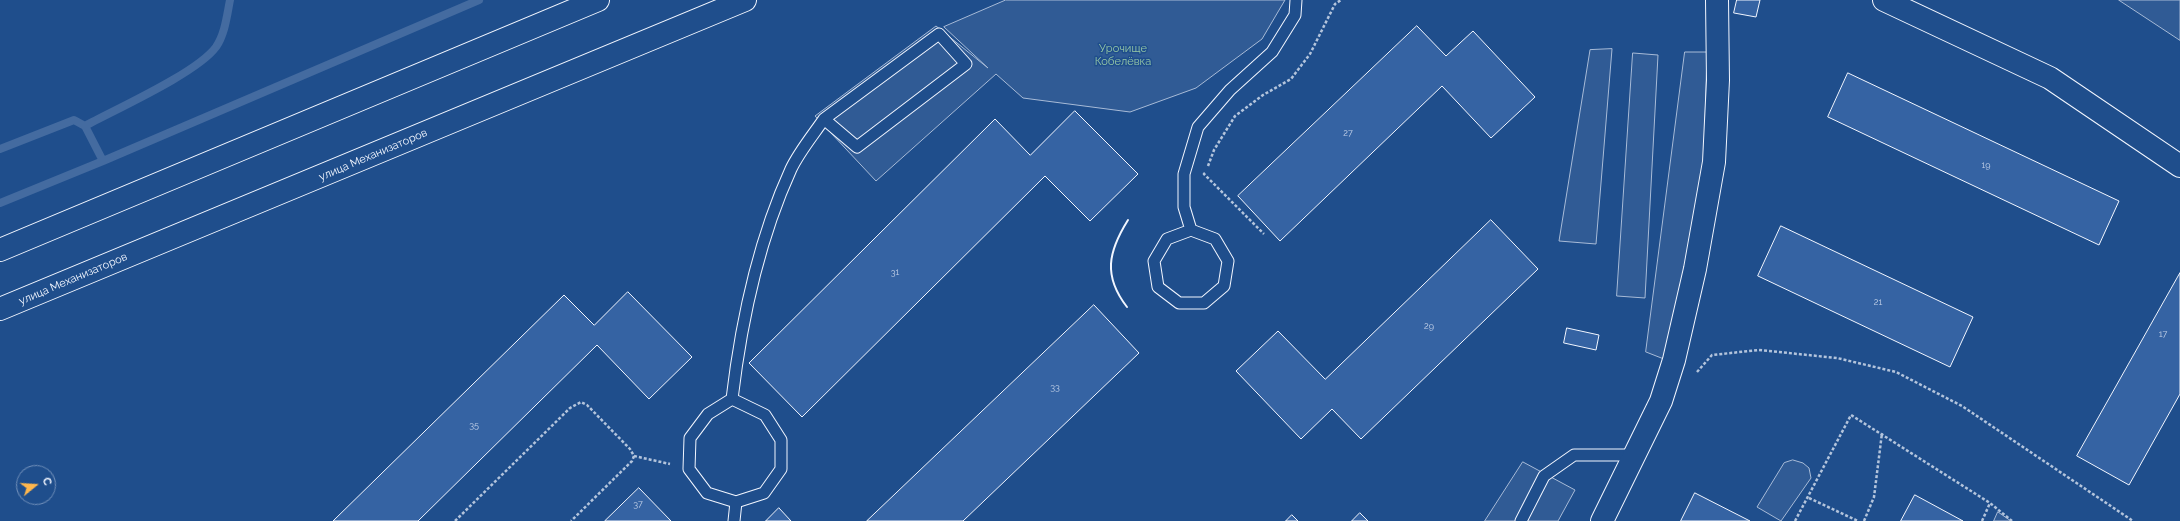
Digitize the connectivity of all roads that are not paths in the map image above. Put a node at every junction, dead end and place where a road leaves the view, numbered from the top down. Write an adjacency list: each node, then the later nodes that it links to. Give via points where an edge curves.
1 (598, 0): 9 (main road)
2 (745, 0): 10 (main road, улица Механизаторов)
3 (1296, 0): 8 (lane, via 1295,15 1272,52 1230,90 1198,127 1184,174 1184,207)
4 (1717, 0): 12 (main road, via 1718,80 1714,162 1695,269 1674,360 1661,401)
5 (1884, 0): 7 (main road, via 2050,78)
6 (824, 119): 6 (lane, via 939,34 966,64 857,147); 11 (lane, via 791,168 762,246 736,367)
7 (2180, 166)
8 (1191, 230): 8 (lane, via 1167,239 1154,261 1158,287 1178,303 1204,303 1224,286 1228,261 1215,238)
9 (0, 250)
10 (0, 309)
11 (732, 399): 13 (lane, via 708,414 690,438 689,469 707,493); 13 (lane, via 765,416 781,440 781,469 764,493)
12 (1636, 455): 15 (lane, via 1574,455 1544,476); 16 (main road)
13 (736, 502): 14 (lane)
14 (734, 521)
15 (1520, 521)
16 (1602, 521)

